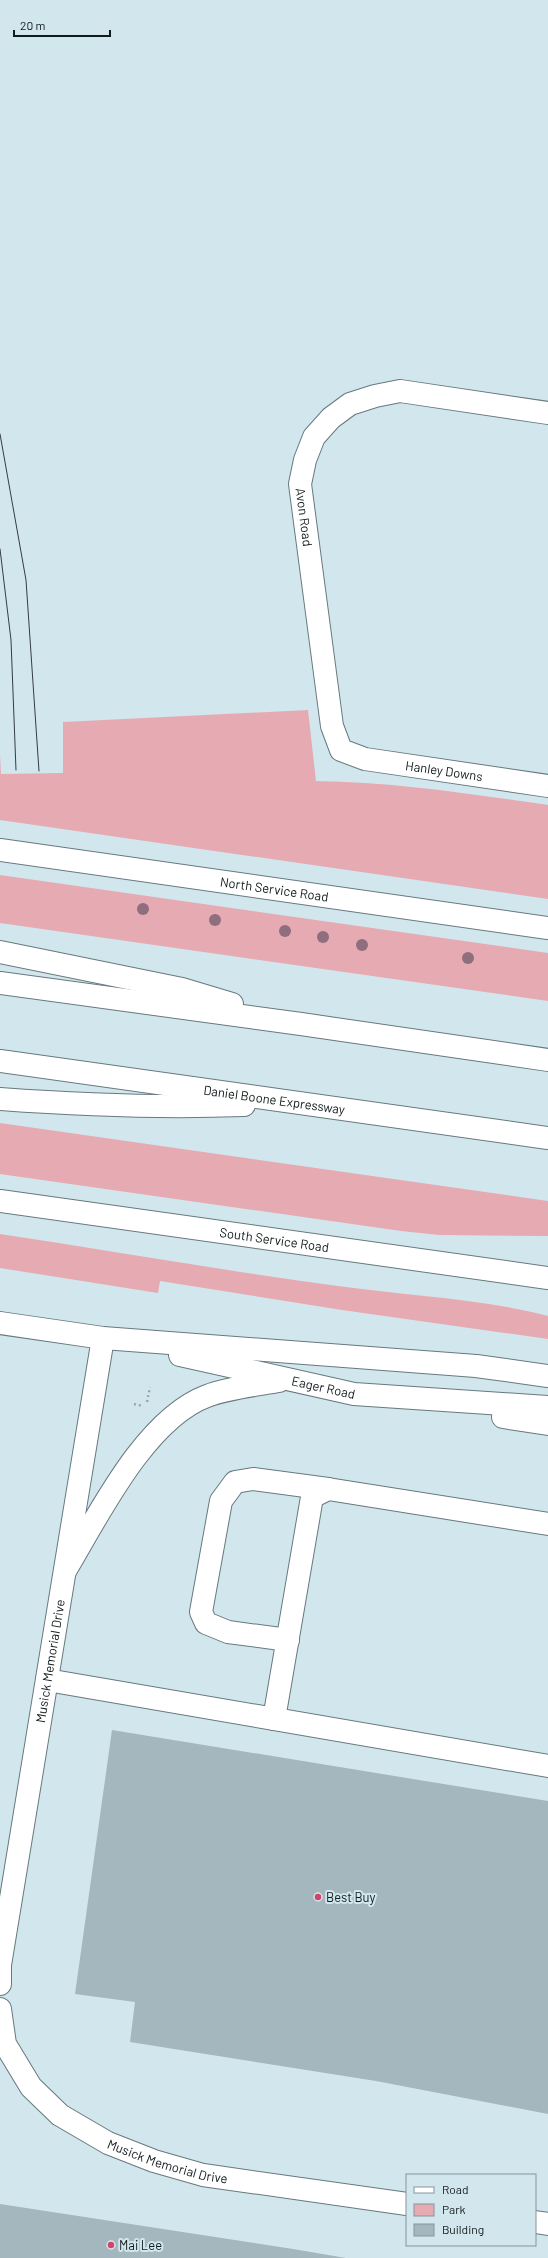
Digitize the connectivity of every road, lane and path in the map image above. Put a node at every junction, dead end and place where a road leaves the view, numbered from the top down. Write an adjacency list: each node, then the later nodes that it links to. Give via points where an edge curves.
1 (548, 413): 2 (main road, Avon Road, via 400,392 350,404 314,437 305,460 300,484 332,726)
2 (341, 750): 3 (main road, Hanley Downs, via 365,759)
3 (548, 786)
4 (0, 850): 5 (main road, North Service Road)
5 (548, 928)
6 (0, 952): 8 (main road, via 182,989)
7 (0, 983): 8 (main road)
8 (301, 1024): 9 (main road)
9 (548, 1060)
10 (0, 1061): 12 (main road, Daniel Boone Expressway)
11 (0, 1099): 12 (main road, via 82,1105 187,1107)
12 (299, 1102): 13 (main road, Daniel Boone Expressway)
13 (548, 1138)
14 (0, 1201): 15 (main road, South Service Road)
15 (548, 1278)
16 (0, 1323): 17 (main road, Eager Road)
17 (103, 1338): 18 (main road, Eager Road, via 476,1366); 19 (main road, Eager Road); 27 (main road, Musick Memorial Drive)
18 (548, 1376)
19 (288, 1379): 21 (main road, Eager Road); 27 (main road, via 207,1395 173,1416 150,1437)
20 (150, 1387): 22 (path)
21 (354, 1394): 23 (main road, Eager Road); 24 (main road)
22 (145, 1406)
23 (548, 1407)
24 (548, 1424)
25 (328, 1489): 26 (main road); 28 (main road, via 312,1497); 28 (main road, via 253,1479 235,1482 221,1501 201,1612 206,1623 228,1632)
26 (548, 1524)
27 (65, 1571): 29 (main road, Musick Memorial Drive)
28 (288, 1640): 30 (main road)
29 (47, 1680): 30 (main road); 32 (main road, Musick Memorial Drive, via 0,1965)
30 (274, 1719): 31 (main road)
31 (548, 1766)
32 (0, 1984)
33 (0, 2009): 34 (main road, Musick Memorial Drive)
34 (2, 2048): 35 (main road, Musick Memorial Drive, via 31,2087 60,2115 127,2151 203,2175)
35 (406, 2204)
36 (536, 2222): 37 (main road)
37 (548, 2224)

